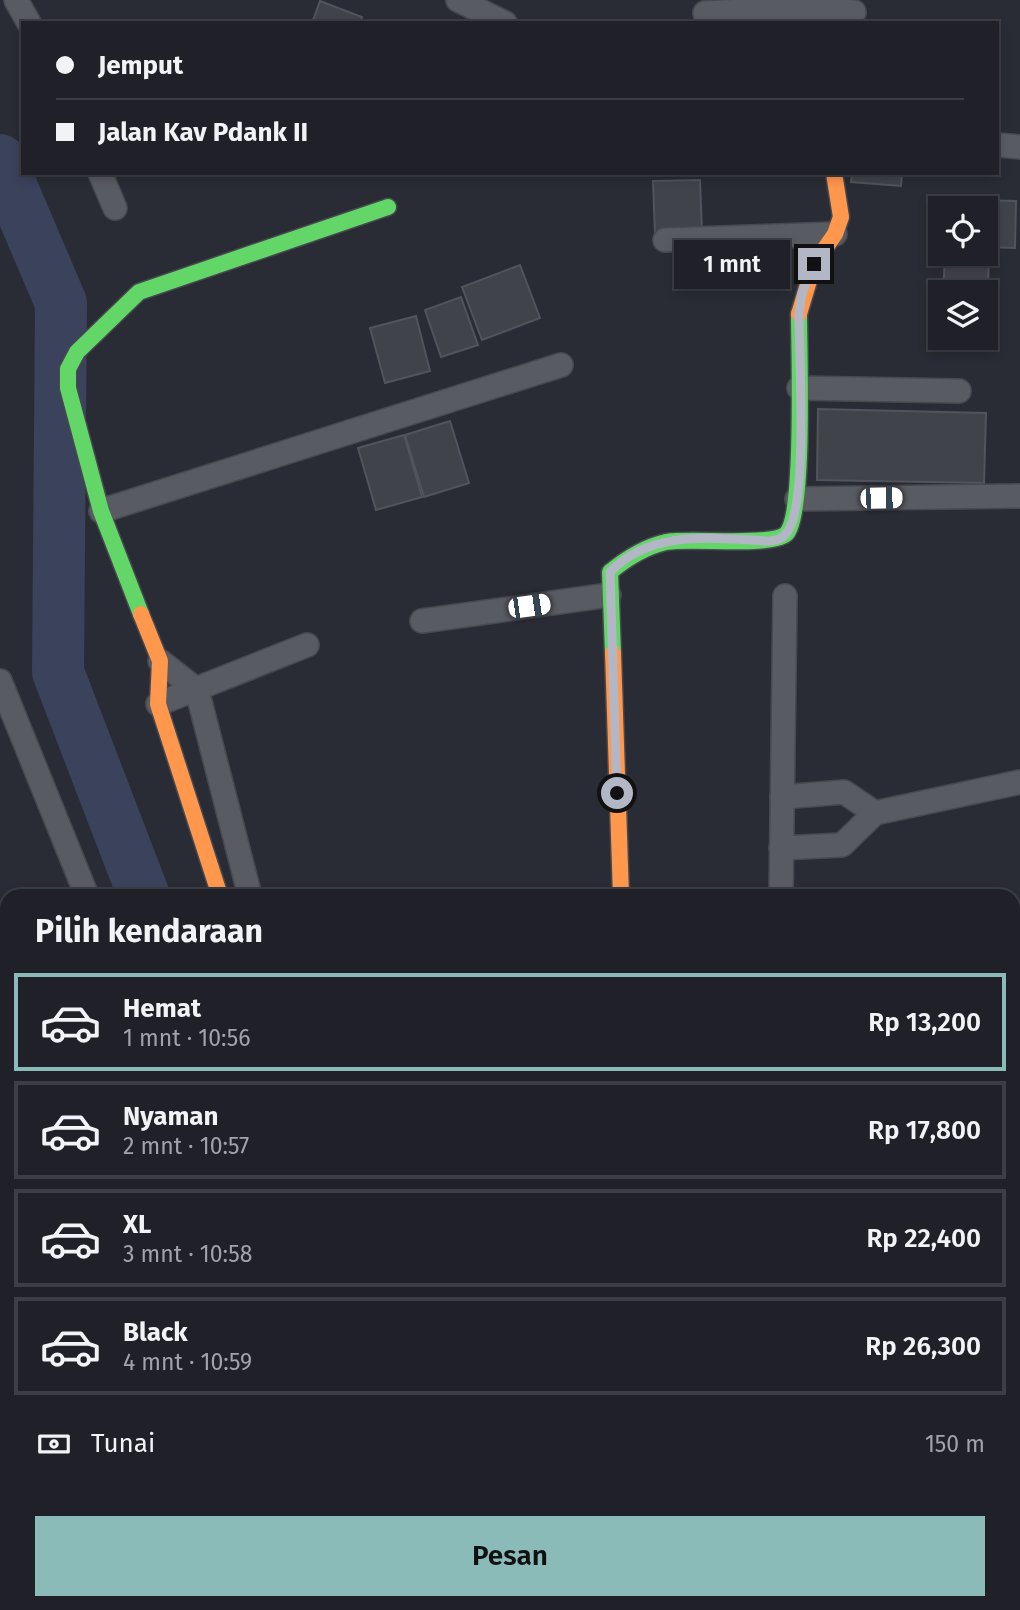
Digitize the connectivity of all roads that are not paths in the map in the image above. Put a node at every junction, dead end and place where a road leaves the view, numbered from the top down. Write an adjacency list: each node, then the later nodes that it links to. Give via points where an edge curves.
1 (16, 0): 5 (street)
2 (458, 0): 6 (street)
3 (854, 11): 4 (street, via 790,8)
4 (705, 13)
5 (28, 21)
6 (501, 21)
7 (999, 145): 8 (street)
8 (1020, 147)
9 (101, 175): 11 (street)
10 (834, 175): 13 (street, via 841,217)
11 (115, 208)
12 (388, 208): 20 (street, via 139,292 77,352 68,369 68,388)
13 (835, 233): 14 (street); 16 (street, via 802,293)
14 (665, 240)
15 (561, 365): 20 (street)
16 (799, 388): 17 (street); 19 (street)
17 (958, 391)
18 (1020, 496): 19 (street)
19 (797, 499): 21 (street, via 789,531 780,539 696,537 641,549 610,572)
20 (101, 511): 25 (street)
21 (609, 595): 23 (street); 36 (street)
22 (785, 596): 30 (street)
23 (422, 621)
24 (307, 645): 27 (street)
25 (160, 661): 27 (street); 28 (street)
26 (0, 681): 33 (street)
27 (197, 690): 28 (street); 35 (street)
28 (158, 704): 34 (street)
29 (1020, 782): 31 (street)
30 (782, 797): 31 (street, via 844,792); 32 (street)
31 (876, 813): 32 (street, via 842,845)
32 (781, 848): 37 (street)
33 (84, 889)
34 (218, 889)
35 (248, 889)
36 (621, 889)
37 (781, 889)

